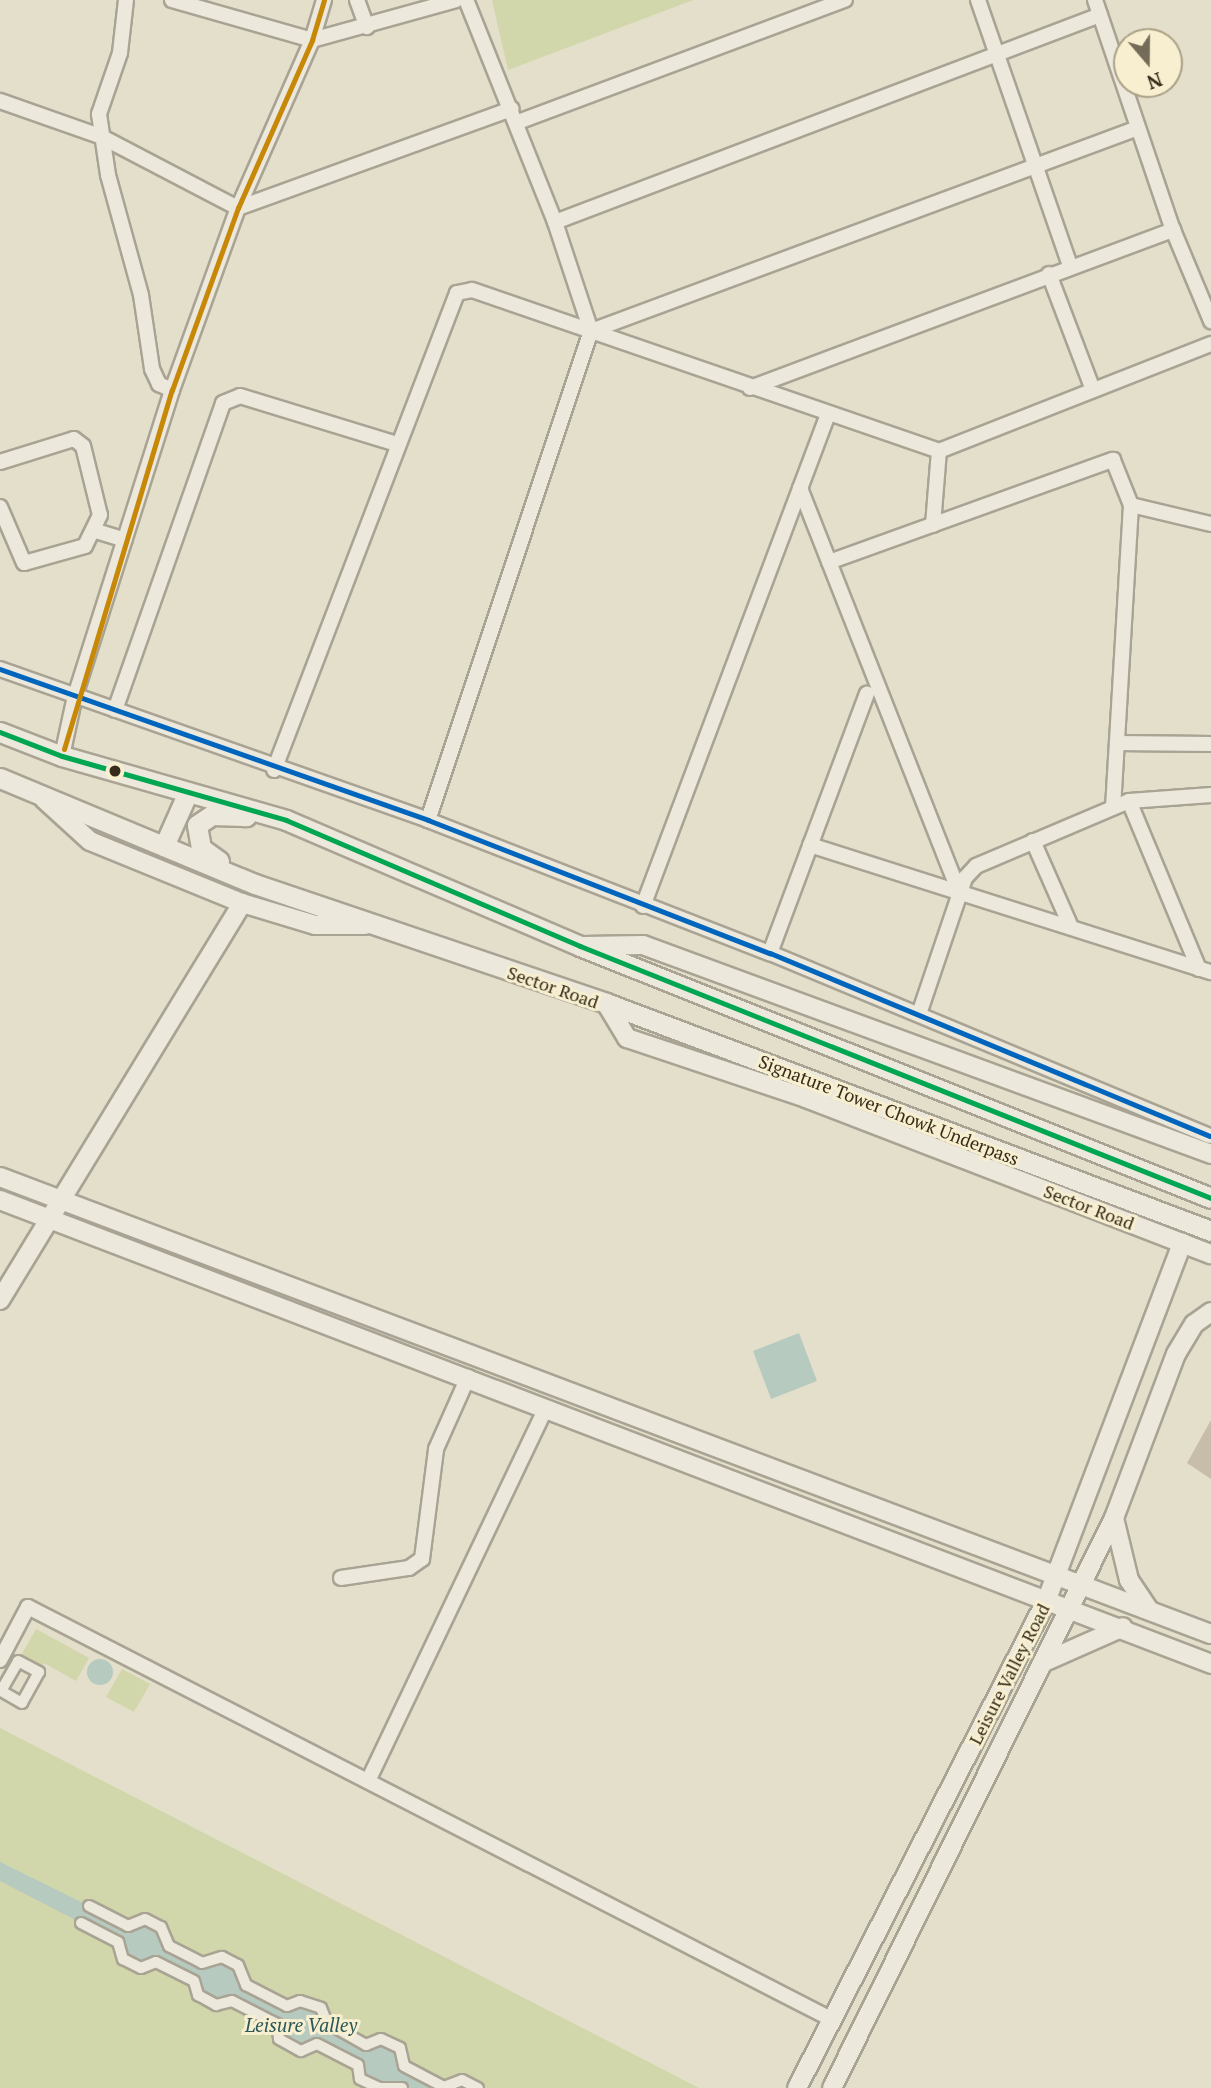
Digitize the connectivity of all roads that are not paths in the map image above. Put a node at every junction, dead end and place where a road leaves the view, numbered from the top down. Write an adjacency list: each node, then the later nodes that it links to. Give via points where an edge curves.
1 (126, 0): 18 (street, via 120,53 103,91)
2 (172, 0): 13 (street)
3 (324, 0): 13 (street)
4 (357, 0): 12 (street)
5 (457, 0): 10 (street)
6 (466, 0): 16 (street)
7 (845, 0): 16 (street)
8 (978, 0): 14 (street)
9 (1095, 0): 11 (street)
10 (412, 7): 12 (street)
11 (1100, 15): 14 (street); 17 (street)
12 (367, 27): 13 (street)
13 (312, 40): 20 (street)
14 (996, 52): 19 (street); 21 (street)
15 (0, 101): 18 (street)
16 (515, 116): 20 (street); 21 (street)
17 (1138, 128): 19 (street); 22 (street)
18 (102, 137): 20 (street); 29 (street, via 141,295 152,369 159,384)
19 (1035, 164): 23 (street); 26 (street)
20 (238, 208): 29 (street)
21 (555, 222): 26 (street)
22 (1173, 230): 23 (street); 25 (street)
23 (1070, 266): 24 (street)
24 (1049, 274): 28 (street); 30 (street)
25 (1211, 321)
26 (590, 331): 28 (street); 32 (street, via 472,290 457,293); 61 (street)
27 (1211, 344): 30 (street)
28 (750, 388): 31 (street)
29 (172, 390): 42 (street)
30 (1094, 390): 33 (street)
31 (828, 414): 33 (street); 35 (street)
32 (397, 444): 48 (street, via 240,396 223,403); 53 (street)
33 (939, 451): 39 (street)
34 (0, 462): 40 (street, via 75,439 83,446 99,497)
35 (800, 488): 44 (street); 68 (street)
36 (1131, 505): 38 (street); 39 (street, via 1112,460); 50 (street)
37 (0, 507): 40 (street, via 24,563 71,554)
38 (1211, 524)
39 (933, 525): 44 (street)
40 (96, 531): 42 (street)
41 (0, 532): 43 (street)
42 (125, 540): 47 (street)
43 (5, 550)
44 (829, 562): 66 (street)
45 (0, 669): 47 (street)
46 (867, 694): 63 (street)
47 (75, 696): 48 (street); 52 (street)
48 (115, 710): 53 (street)
49 (0, 732): 52 (main road)
50 (1117, 743): 51 (street); 59 (street)
51 (1211, 744)
52 (62, 756): 55 (main road)
53 (274, 770): 61 (street)
54 (0, 778): 56 (main road, Sector Road)
55 (188, 792): 60 (main road); 64 (main road)
56 (38, 794): 64 (main road, Sector Road); 67 (street, via 90,841)
57 (1211, 795): 58 (street)
58 (1129, 801): 59 (street); 73 (street)
59 (1113, 806): 62 (street)
60 (286, 820): 65 (main road, via 212,815 197,825 201,848); 71 (main road)
61 (428, 820): 68 (street)
62 (1033, 841): 66 (street, via 976,866); 70 (street)
63 (810, 845): 66 (street); 72 (street)
64 (164, 846): 65 (main road, Sector Road)
65 (255, 884): 69 (main road, Sector Road)
66 (960, 895): 70 (street); 75 (street)
67 (242, 903): 69 (street, via 316,925); 80 (street)
68 (643, 906): 72 (street)
69 (365, 925): 74 (main road, Sector Road)
70 (1070, 925): 73 (street)
71 (580, 946): 76 (street, via 643,945); 78 (main road, Signature Tower Chowk Underpass)
72 (770, 953): 75 (street)
73 (1207, 971)
74 (606, 1003): 82 (main road, Signature Tower Chowk Underpass); 83 (street, Sector Road, via 626,1038 806,1098)
75 (919, 1014): 76 (street)
76 (1208, 1143)
77 (0, 1178): 80 (street)
78 (1211, 1198)
79 (0, 1200): 81 (street)
80 (61, 1200): 81 (street); 90 (street, via 951,1538)
81 (50, 1218): 85 (street); 87 (street)
82 (1211, 1231)
83 (1182, 1243): 84 (street, Sector Road); 90 (street, Leisure Valley Road)
84 (1211, 1254)
85 (0, 1300)
86 (1211, 1312): 89 (street, Leisure Valley Road, via 1194,1324 1176,1354)
87 (468, 1377): 88 (street); 91 (street, via 436,1449 422,1559 409,1568)
88 (546, 1407): 93 (street); 101 (street)
89 (1114, 1518): 92 (street, Leisure Valley Road); 95 (street, via 1129,1580)
90 (1057, 1573): 92 (street); 93 (street, Leisure Valley Road)
91 (341, 1578)
92 (1082, 1585): 94 (street, Leisure Valley Road); 95 (street)
93 (1047, 1599): 94 (street); 106 (street, Leisure Valley Road)
94 (1071, 1608): 96 (street); 99 (street, Leisure Valley Road)
95 (1147, 1608): 97 (street)
96 (1123, 1627): 99 (street); 100 (street)
97 (1211, 1634)
98 (0, 1660): 101 (street, via 28,1607)
99 (1044, 1662): 111 (street, Leisure Valley Road)
100 (1211, 1664)
101 (368, 1781): 106 (street)
102 (89, 1906): 104 (street)
103 (81, 1923): 105 (street)
104 (128, 1926): 105 (street); 109 (street, via 145,1920 161,1927 169,1946 202,1963 222,1957 238,1965 246,1985 287,2006 300,2001 321,2008 327,2023 366,2045 381,2039 400,2048 404,2066 444,2087 462,2080)
105 (118, 1942): 107 (street, via 123,1959 141,1968 156,1962 194,1981 198,1995 216,2005 232,2001 277,2024 279,2039 301,2050 317,2044 358,2065 360,2078)
106 (833, 2020): 110 (street, Leisure Valley Road)
107 (380, 2088): 108 (street)
108 (402, 2088)
109 (478, 2088)
110 (797, 2088)
111 (832, 2088)

